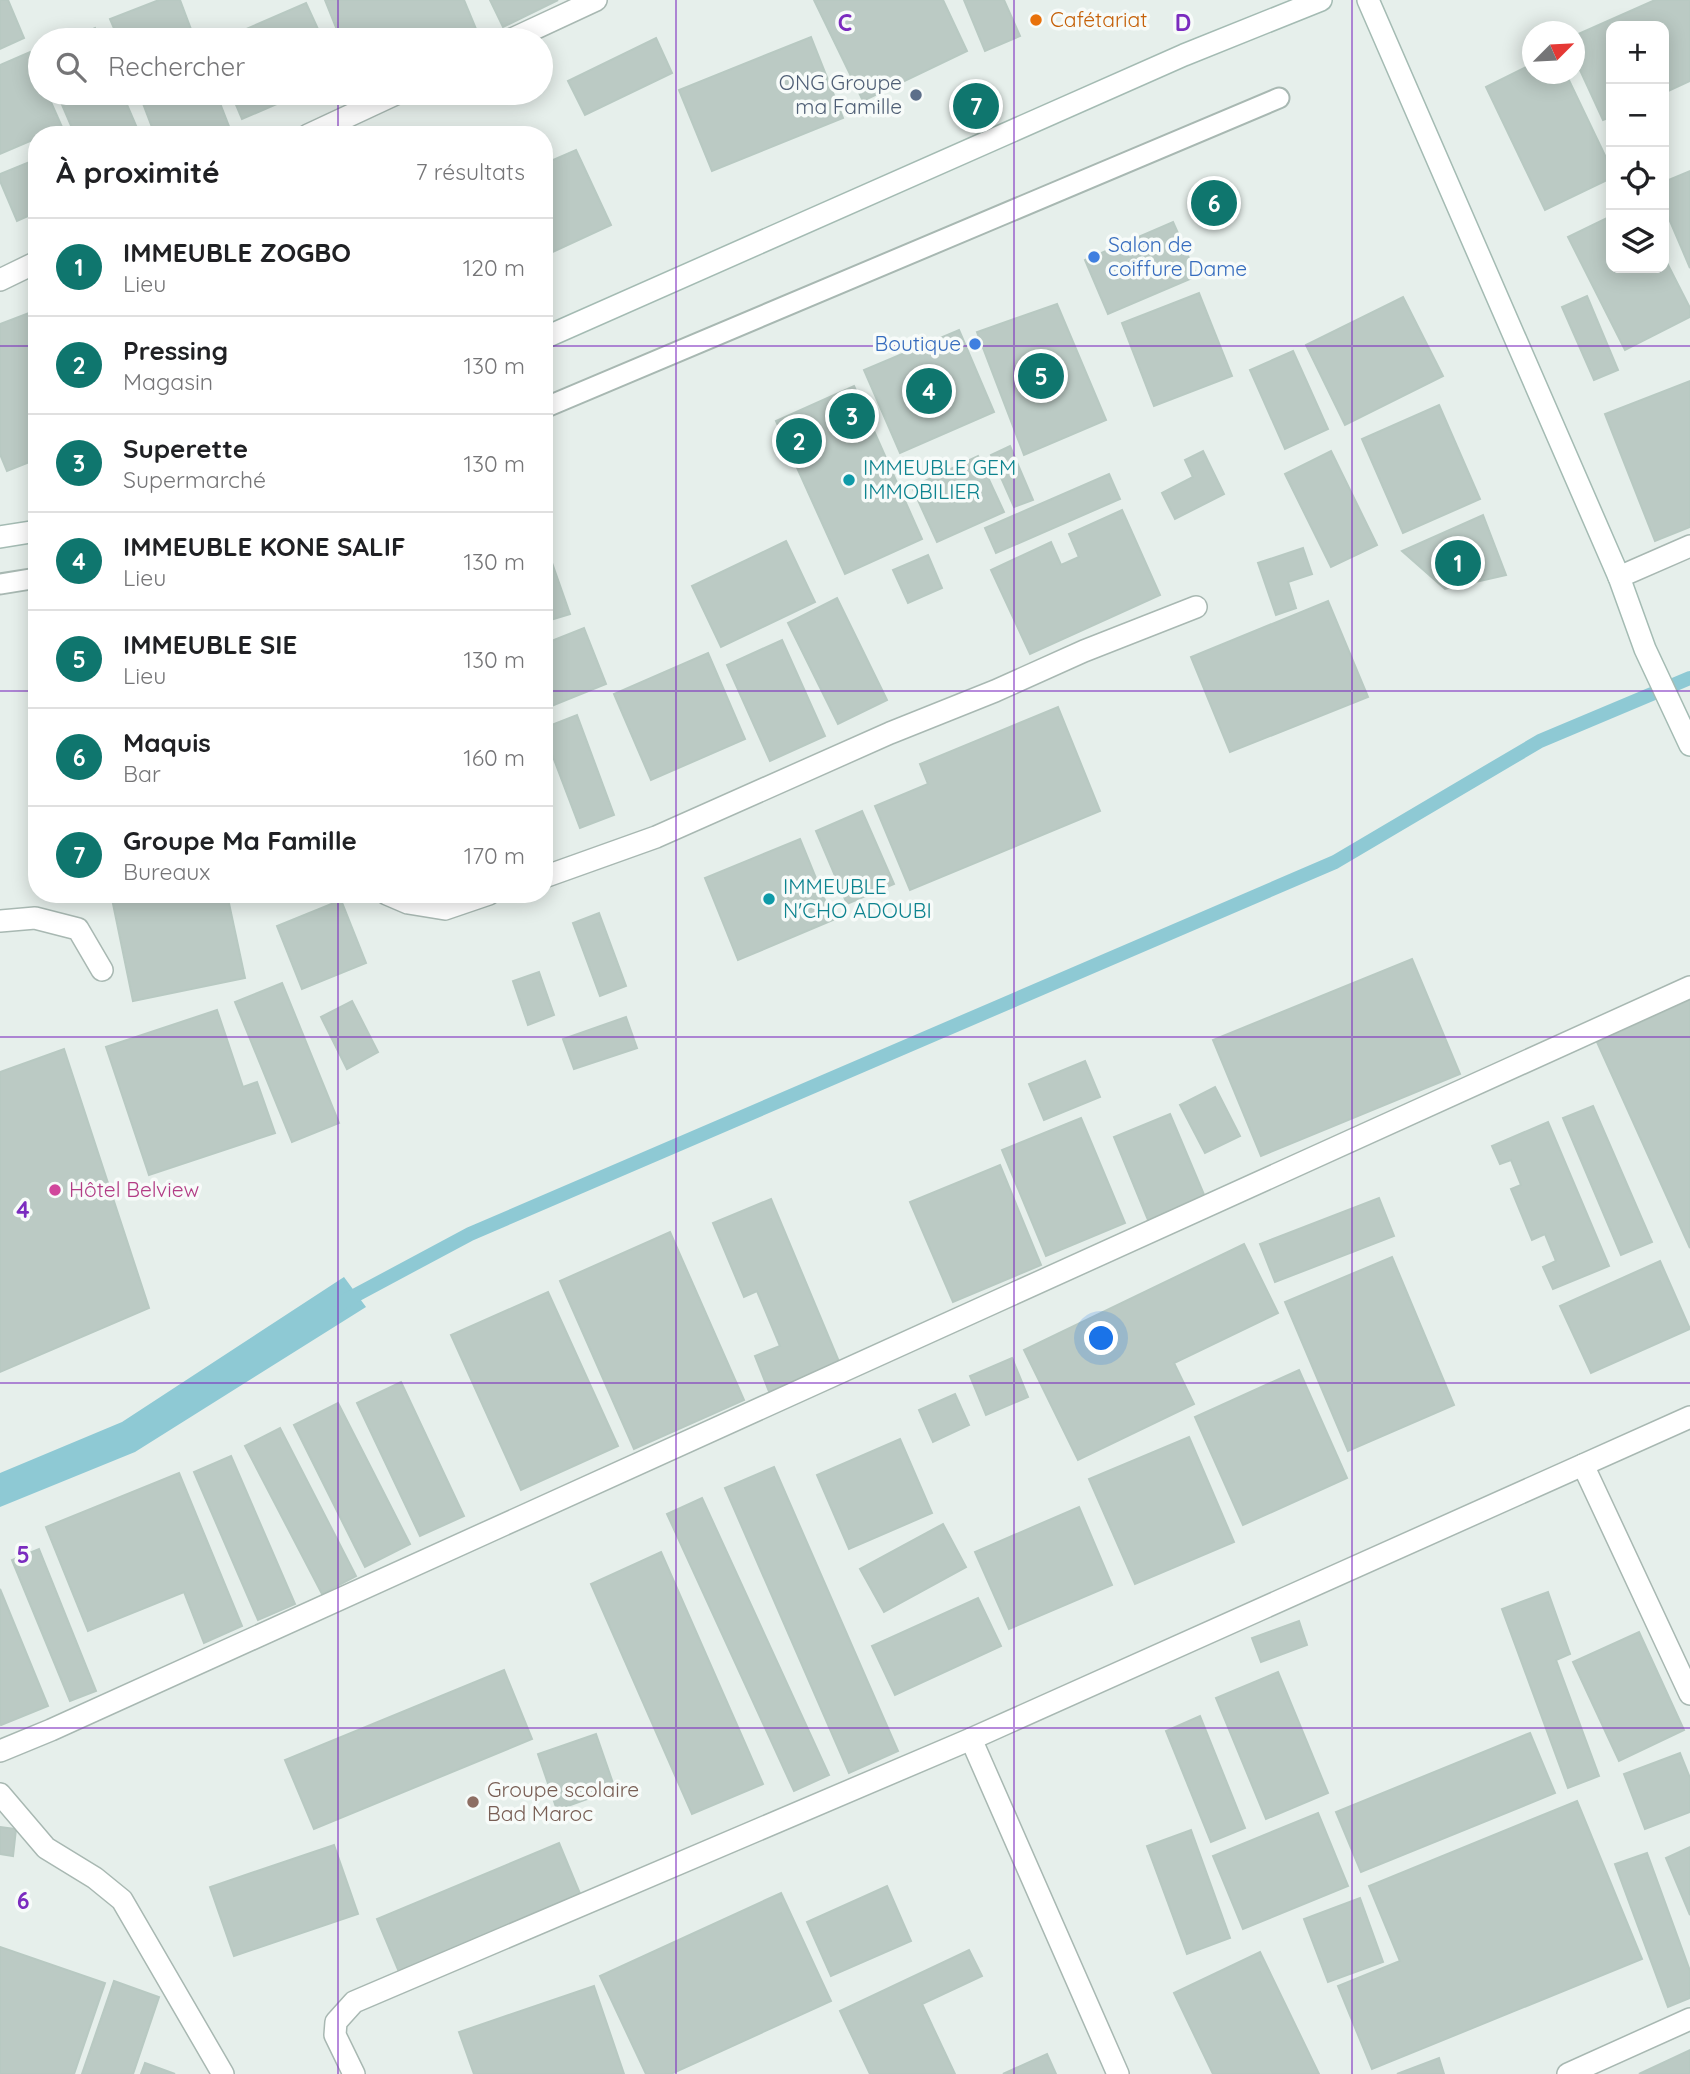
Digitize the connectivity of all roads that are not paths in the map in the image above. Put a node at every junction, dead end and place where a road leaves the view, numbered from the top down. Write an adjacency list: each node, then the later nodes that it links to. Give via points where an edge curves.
1 (596, 0): 4 (street)
2 (1321, 0): 10 (street, via 1184,55)
3 (1368, 0): 15 (street)
4 (536, 28)
5 (1279, 98): 11 (lane)
6 (372, 105): 7 (street)
7 (327, 126)
8 (28, 266): 9 (street)
9 (0, 280)
10 (553, 334)
11 (553, 404)
12 (28, 532): 13 (street)
13 (0, 537)
14 (1690, 545): 15 (street)
15 (1619, 577): 19 (street, via 1645,649)
16 (28, 579): 17 (lane)
17 (0, 584)
18 (1196, 607): 20 (street, via 890,733 656,837)
19 (1688, 741)
20 (553, 874)
21 (408, 903): 22 (street, via 445,909)
22 (463, 903)
23 (0, 921): 24 (street, via 35,918 78,929)
24 (102, 970)
25 (1690, 987): 30 (street)
26 (1690, 1417): 27 (street)
27 (1583, 1465): 28 (street); 29 (street)
28 (1690, 1694)
29 (971, 1739): 34 (street, via 354,2002 336,2022 335,2035); 35 (street)
30 (0, 1751)
31 (0, 1794): 33 (street, via 46,1848 122,1900)
32 (1690, 2020): 36 (street)
33 (223, 2074)
34 (354, 2074)
35 (1118, 2074)
36 (1567, 2074)

